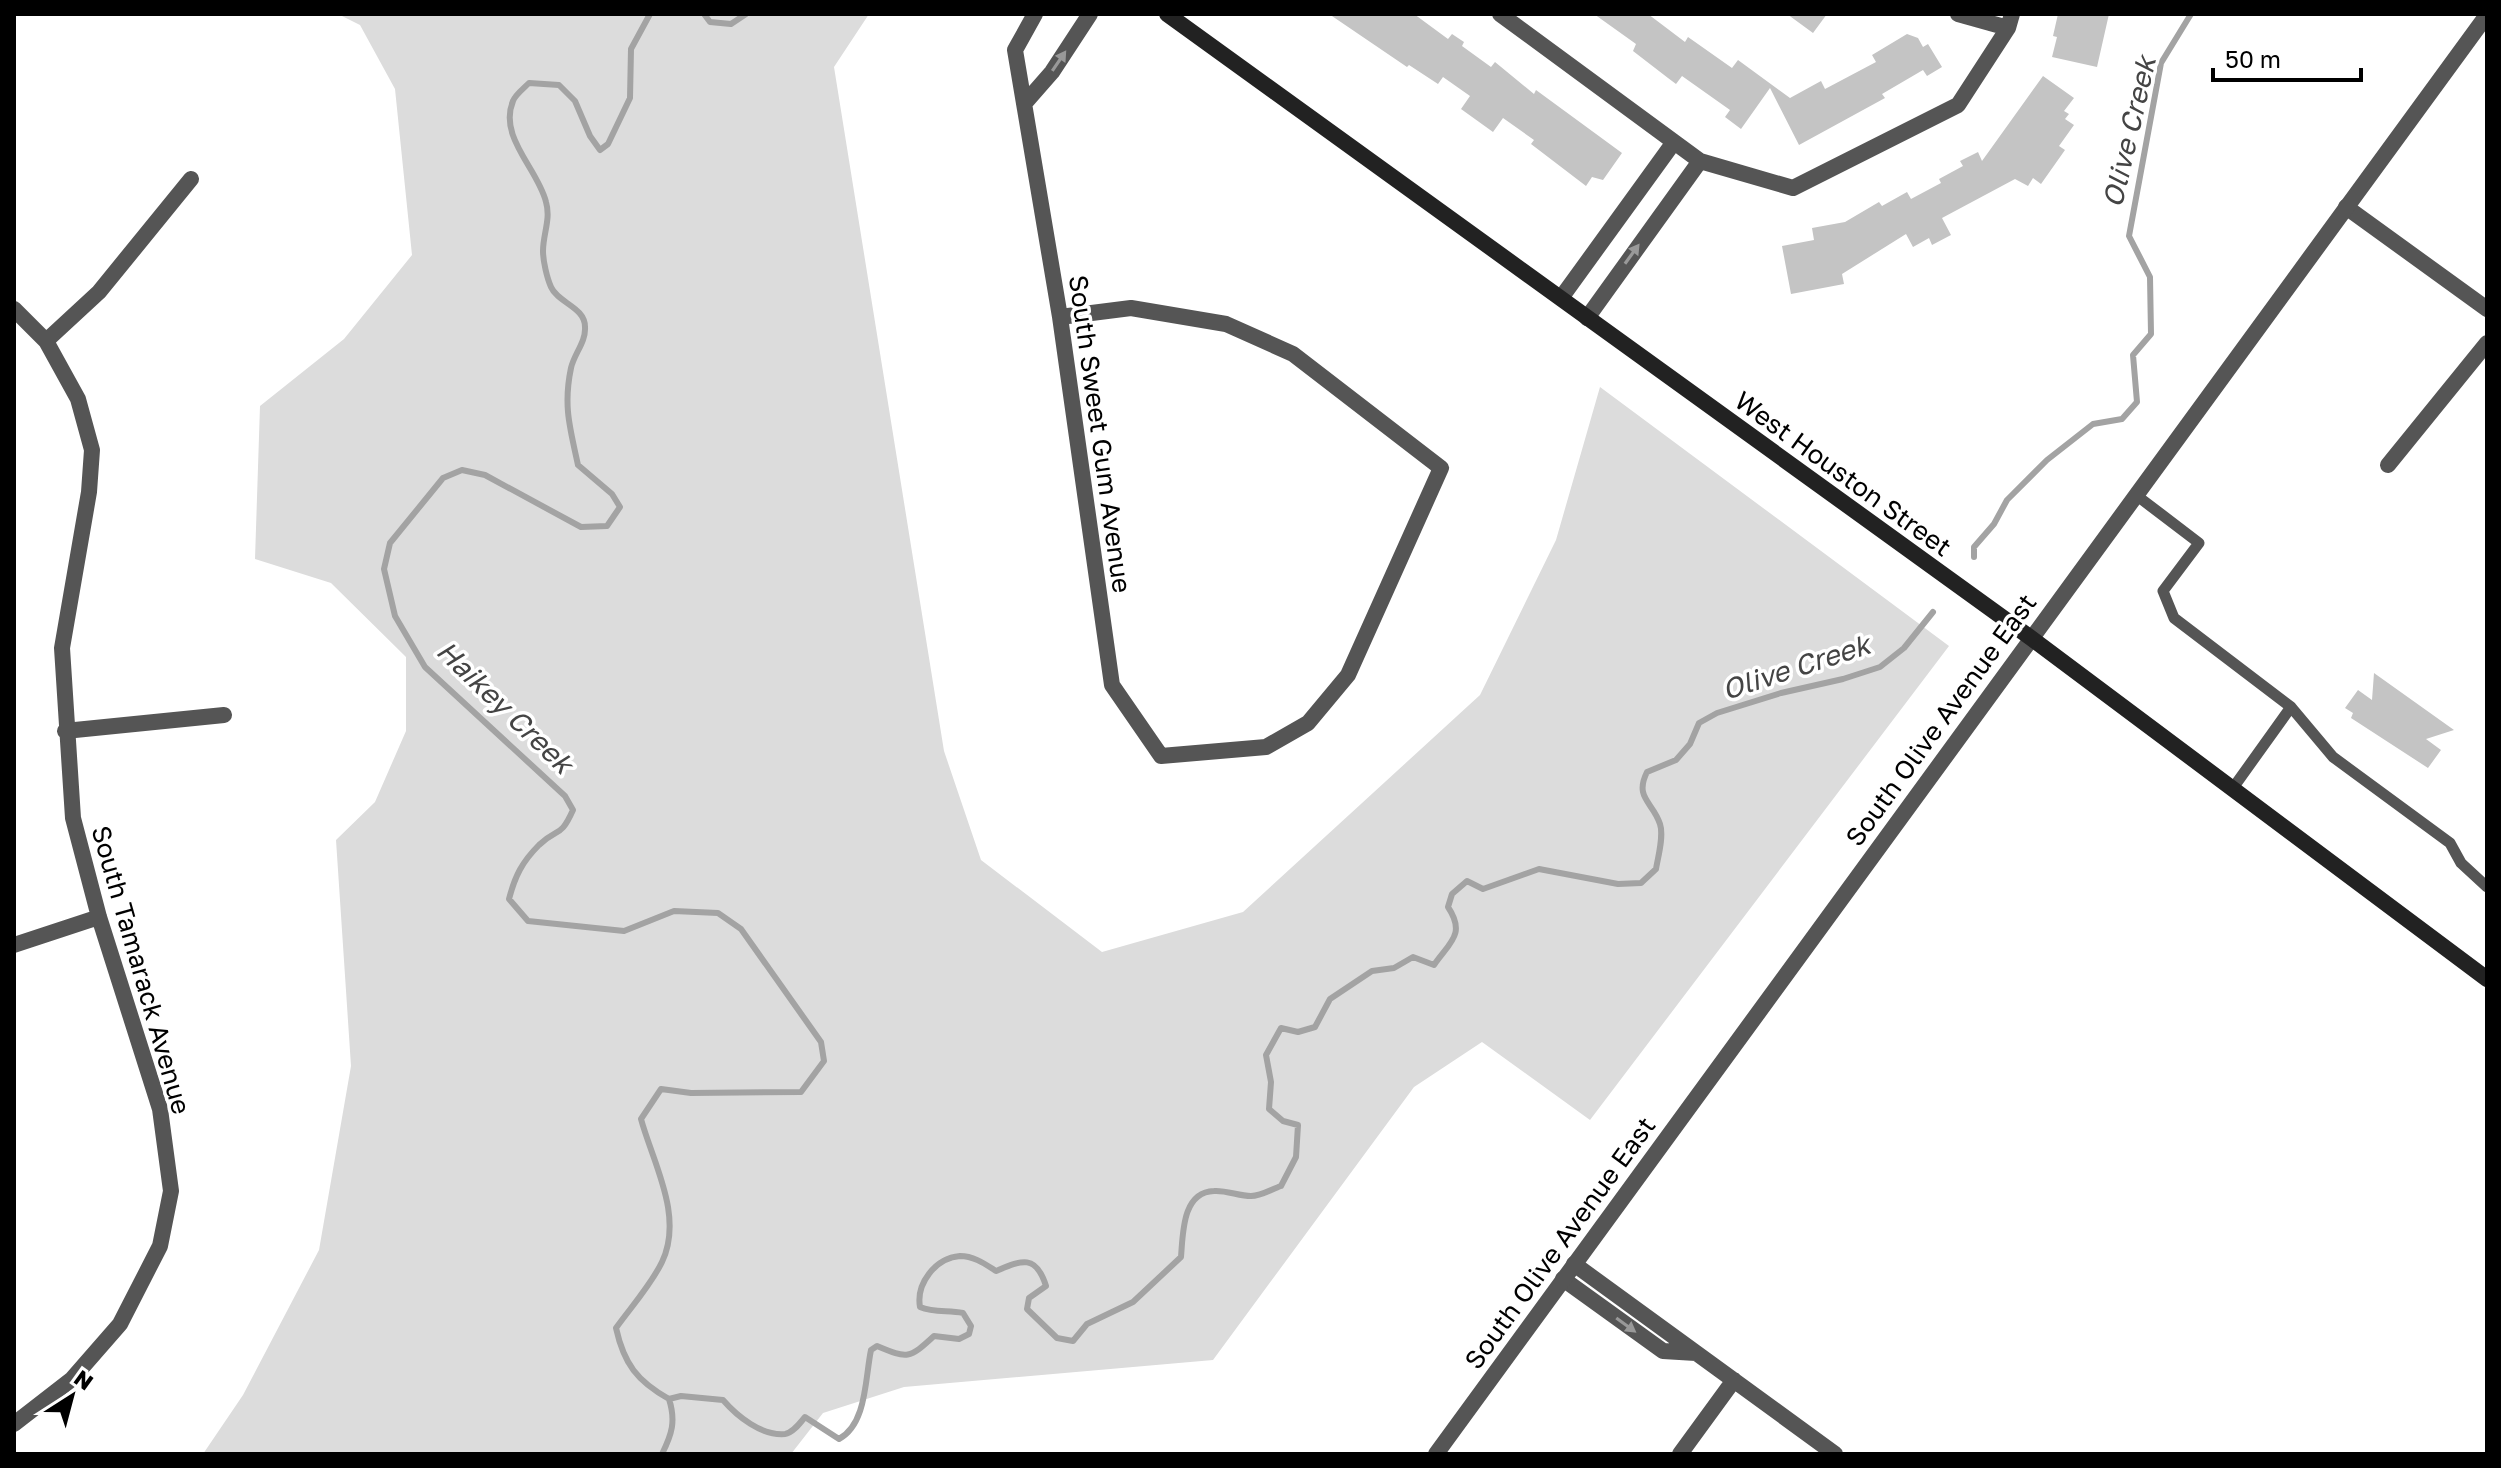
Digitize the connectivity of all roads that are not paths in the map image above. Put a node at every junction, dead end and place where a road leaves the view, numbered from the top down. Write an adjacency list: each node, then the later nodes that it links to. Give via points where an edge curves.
1 (1035, 14): 8 (street, South Sweet Gum Avenue, via 1015,50)
2 (1090, 14): 8 (street, one-way to 2)
3 (1167, 14): 13 (main road, West Houston Street)
4 (1500, 14): 9 (street)
5 (1958, 14): 7 (street)
6 (2487, 15): 12 (street, South Olive Avenue East)
7 (2010, 21): 10 (street, via 1958,105 1793,188)
8 (1024, 104): 16 (street, South Sweet Gum Avenue)
9 (1674, 142): 10 (street); 13 (street)
10 (1700, 161): 17 (street, one-way to 10)
11 (191, 179): 18 (street, via 99,292)
12 (2346, 207): 15 (street); 21 (street, South Olive Avenue East)
13 (1561, 298): 17 (main road, West Houston Street)
14 (14, 309): 18 (street, South Tamarack Avenue)
15 (2487, 309)
16 (1060, 317): 16 (street, South Sweet Gum Avenue, via 1112,685 1161,756 1266,747 1308,723 1348,675 1441,468 1293,354 1226,324 1131,308)
17 (1587, 318): 22 (main road, West Houston Street)
18 (46, 341): 25 (street, South Tamarack Avenue, via 78,399 92,450 62,648)
19 (2487, 343): 20 (street)
20 (2388, 465)
21 (2136, 495): 22 (street, South Olive Avenue East); 23 (lane, via 2199,543 2163,591 2174,618)
22 (2031, 638): 26 (main road, West Houston Street); 31 (street, South Olive Avenue East)
23 (2291, 707): 26 (lane); 27 (lane, via 2333,757 2450,843 2461,863)
24 (224, 715): 25 (street)
25 (65, 731): 28 (street, South Tamarack Avenue, via 73,818)
26 (2233, 788): 30 (main road, West Houston Street)
27 (2487, 887)
28 (99, 917): 29 (street); 35 (street, South Tamarack Avenue, via 160,1109 171,1191 160,1246 120,1324 72,1379)
29 (14, 945)
30 (2485, 972)
31 (1574, 1264): 32 (street, South Olive Avenue East); 33 (street)
32 (1563, 1279): 33 (street, one-way to 33, via 1663,1351); 36 (street, South Olive Avenue East)
33 (1697, 1353): 34 (street)
34 (1734, 1380): 37 (street); 38 (street)
35 (14, 1424)
36 (1436, 1454)
37 (1680, 1454)
38 (1835, 1454)

